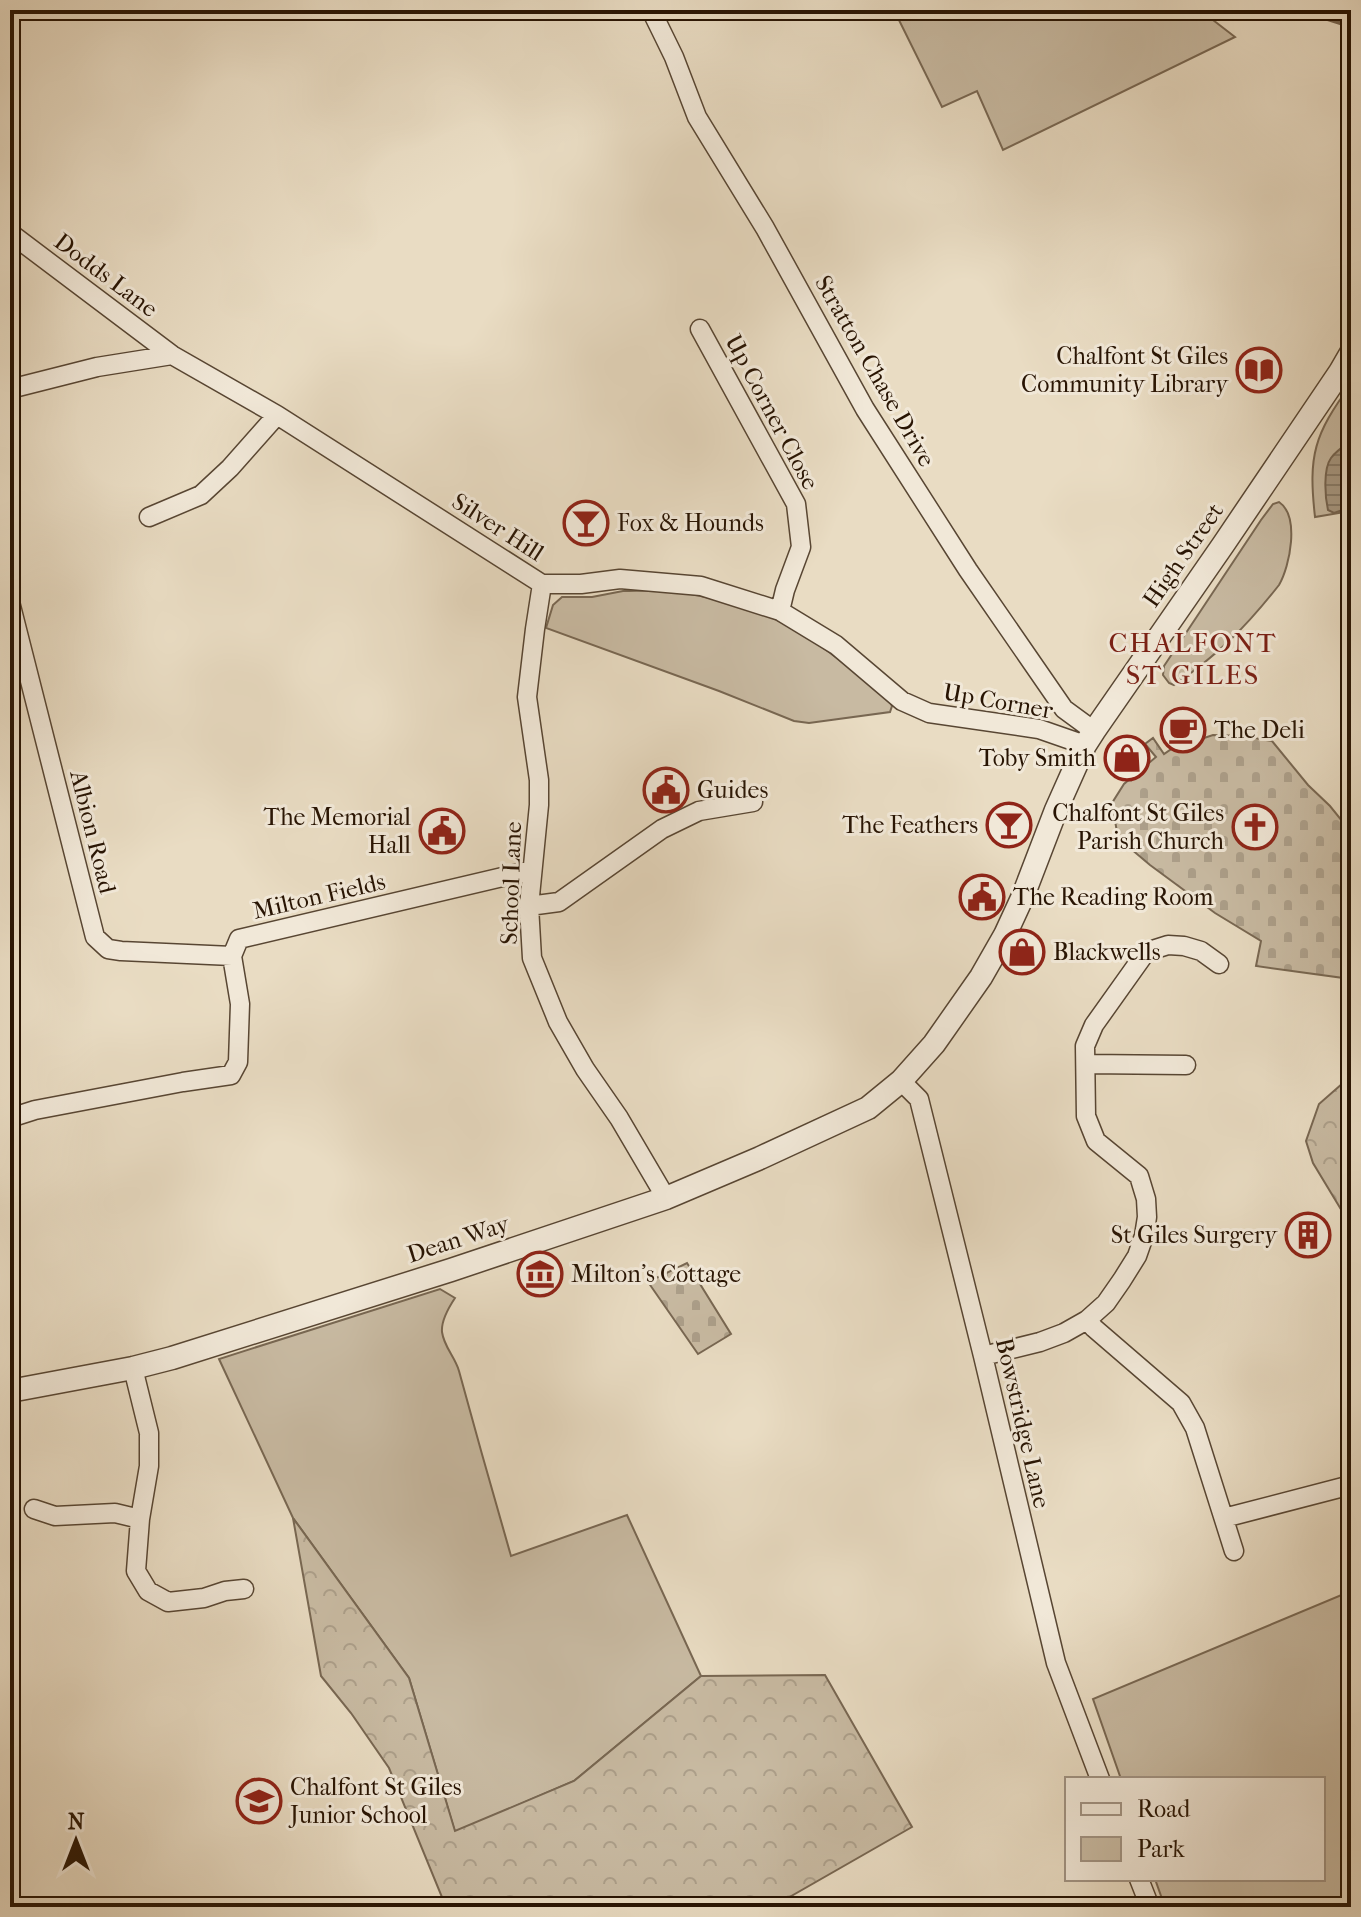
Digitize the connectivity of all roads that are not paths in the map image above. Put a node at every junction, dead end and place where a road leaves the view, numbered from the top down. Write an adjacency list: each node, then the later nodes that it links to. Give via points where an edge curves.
1 (651, 10): 13 (street, Stratton Chase Drive, via 697,117 865,409 968,570)
2 (10, 233): 5 (street, Dodds Lane)
3 (700, 329): 11 (street, Up Corner Close, via 796,504 801,547)
4 (1351, 353): 13 (street, High Street)
5 (172, 355): 6 (street); 7 (street, Silver Hill)
6 (10, 389)
7 (277, 415): 8 (street, via 201,495); 9 (street, Silver Hill)
8 (149, 517)
9 (542, 584): 11 (street, Silver Hill, via 620,579 701,586); 15 (street, School Lane, via 527,697 539,780)
10 (10, 602): 17 (street, Albion Road, via 95,937 108,949 121,951)
11 (780, 611): 12 (street, Silver Hill, via 836,645)
12 (902, 701): 13 (street, Up Corner, via 929,713)
13 (1090, 738): 21 (street, High Street, via 1005,935 934,1044)
14 (753, 802): 16 (street, via 699,811 662,829 559,902)
15 (532, 870): 16 (street, School Lane); 17 (street, Milton Fields, via 239,939)
16 (529, 906): 23 (street, School Lane, via 532,958 558,1022)
17 (232, 956): 22 (street, via 240,1004 238,1062 231,1075)
18 (1219, 964): 19 (street, via 1184,946 1146,952 1094,1025 1085,1046)
19 (1086, 1064): 20 (street); 24 (street, via 1086,1116 1096,1141 1139,1176 1147,1208 1137,1256 1106,1303)
20 (1186, 1065)
21 (901, 1081): 23 (street, Dean Way, via 868,1108); 25 (street, Bowstridge Lane, via 919,1099)
22 (10, 1118)
23 (666, 1198): 26 (street, Dean Way)
24 (1087, 1320): 25 (street, via 1040,1342); 30 (street, via 1181,1403 1195,1428)
25 (983, 1356): 34 (street, Bowstridge Lane, via 1056,1663)
26 (133, 1368): 27 (street, Dean Way); 31 (street, via 149,1433)
27 (10, 1391)
28 (1351, 1485): 30 (street)
29 (34, 1509): 31 (street, via 55,1516 115,1513)
30 (1224, 1518): 32 (street)
31 (140, 1519): 33 (street, via 136,1571 148,1591 168,1602)
32 (1234, 1551)
33 (244, 1589)
34 (1099, 1777)
35 (1140, 1881): 36 (street)
36 (1150, 1907)

